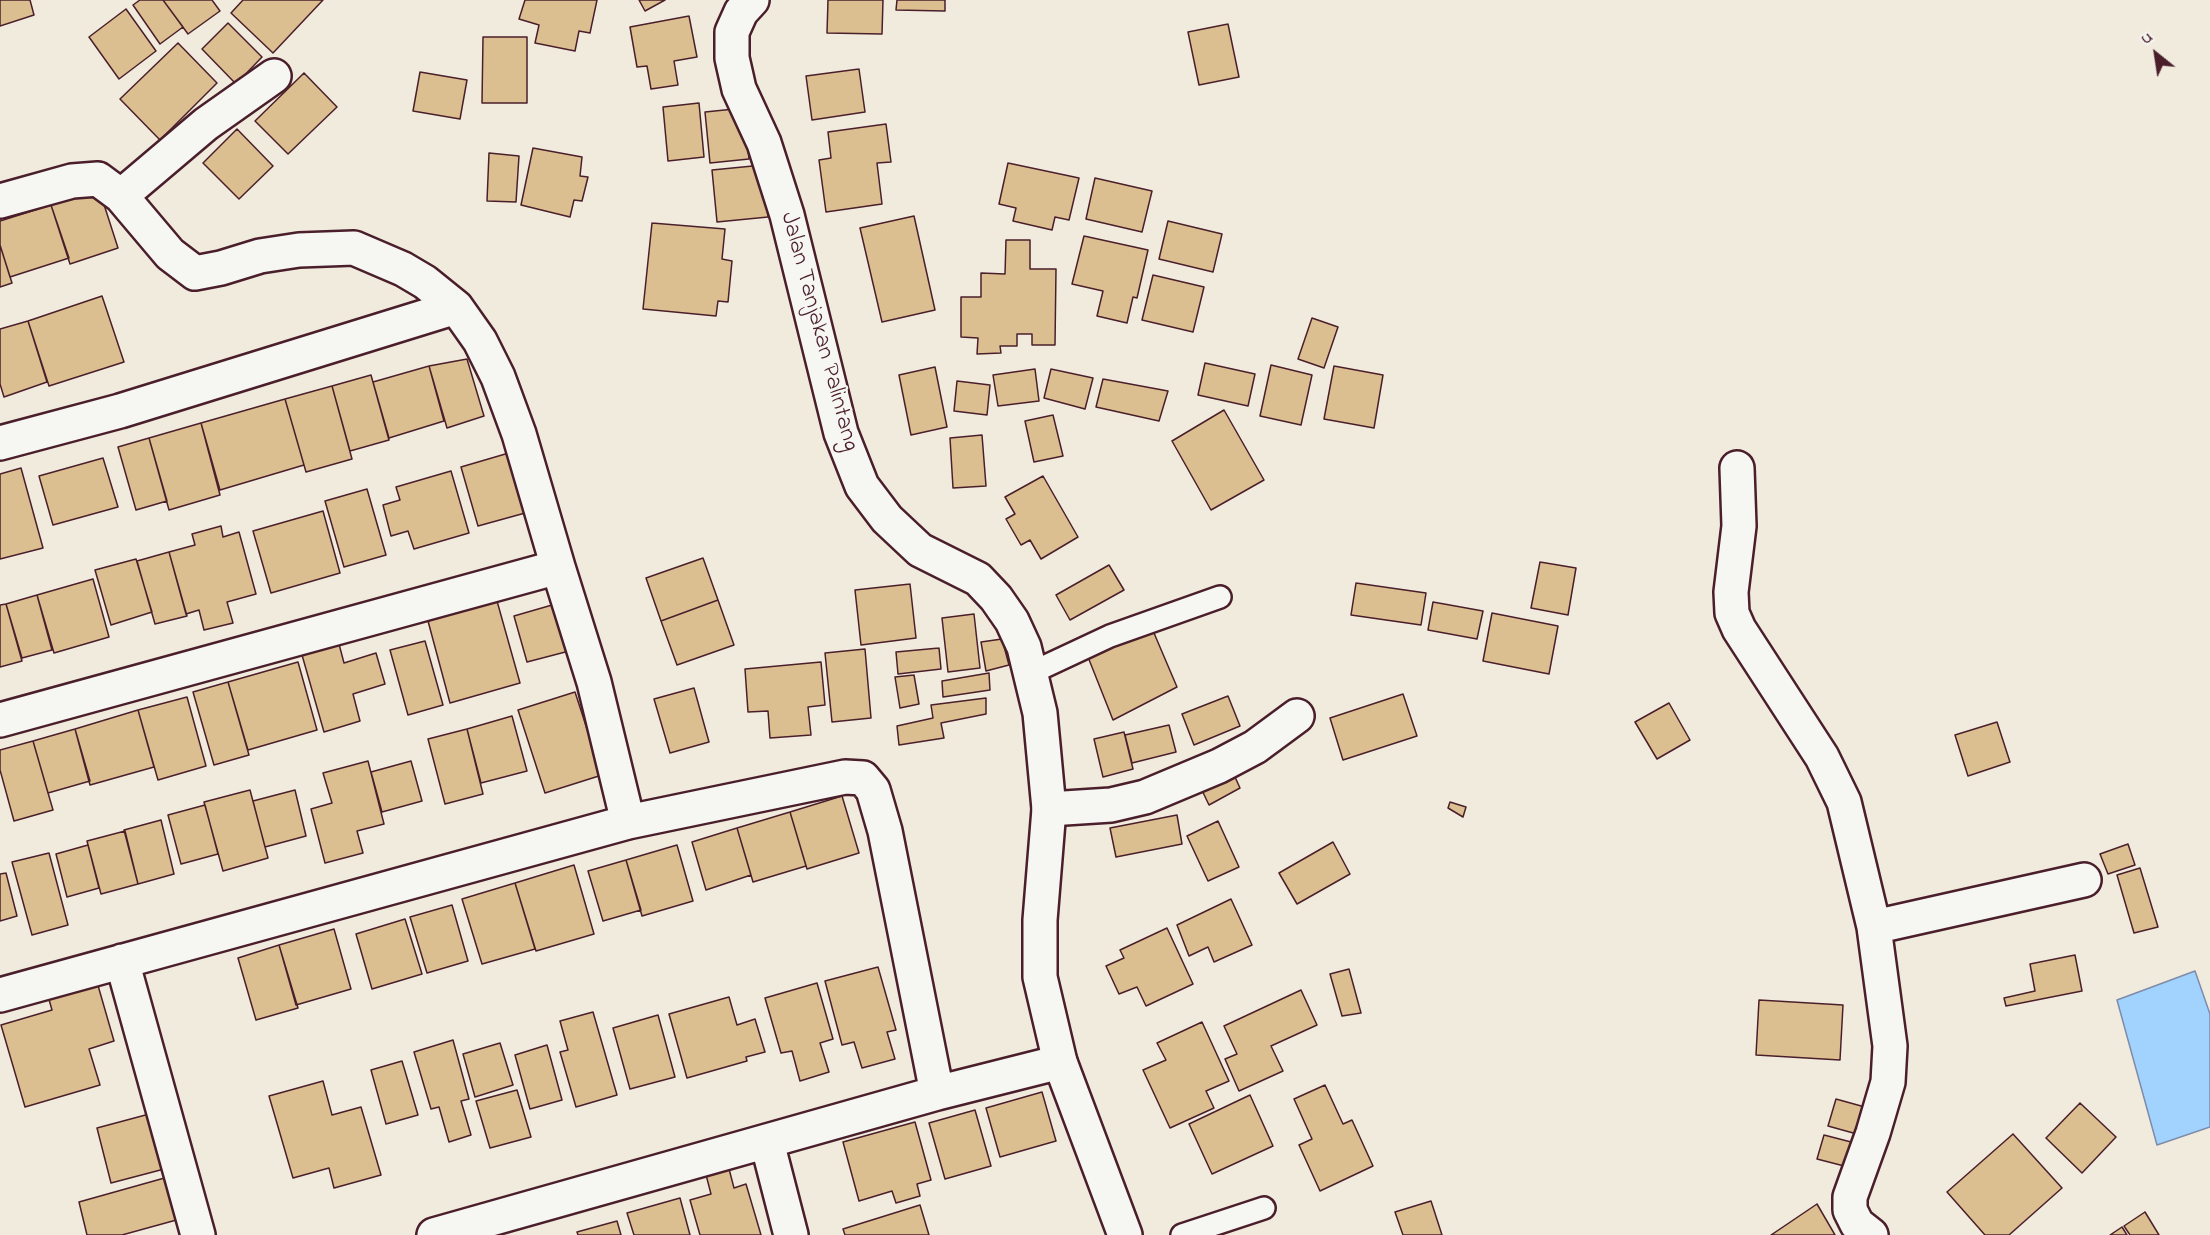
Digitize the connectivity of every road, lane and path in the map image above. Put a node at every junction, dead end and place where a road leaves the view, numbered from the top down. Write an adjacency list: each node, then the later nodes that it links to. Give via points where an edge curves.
1 (752, 0): 10 (street, Jalan Tanjakan Palintang, via 732,32 732,58 739,89 764,143 787,215 841,433 862,486 887,519 920,550 978,579 996,598 1024,647)
2 (274, 76): 3 (street, via 206,124)
3 (121, 196): 4 (street, via 98,179 72,181); 5 (street, via 170,254 195,273 260,256 354,248 403,269)
4 (0, 201)
5 (456, 307): 6 (street, via 120,411); 8 (street, via 480,341 498,377)
6 (0, 443)
7 (1737, 468): 16 (street, via 1739,526 1732,613 1822,757 1844,802)
8 (558, 567): 12 (street); 14 (street, via 594,682)
9 (1220, 597): 10 (lane, via 1110,636)
10 (1031, 673): 13 (street, Jalan Tanjakan Palintang, via 1040,713)
11 (1297, 716): 13 (street, via 1255,747 1145,797 1111,805)
12 (0, 720)
13 (1049, 809): 19 (street, Jalan Tanjakan Palintang, via 1040,920 1040,977)
14 (628, 822): 17 (street); 20 (street, via 845,777 863,778 873,789 885,831)
15 (2084, 879): 16 (street)
16 (1874, 927): 28 (street, via 1890,1046 1888,1082 1850,1197 1850,1210 1857,1224)
17 (122, 961): 18 (street); 23 (street)
18 (0, 995)
19 (1060, 1062): 20 (street); 26 (street, Jalan Tanjakan Palintang)
20 (937, 1093): 21 (street)
21 (767, 1142): 24 (street); 25 (street)
22 (1264, 1208): 27 (lane)
23 (198, 1235)
24 (434, 1235)
25 (791, 1235)
26 (1125, 1235)
27 (1182, 1235)
28 (1871, 1235)

